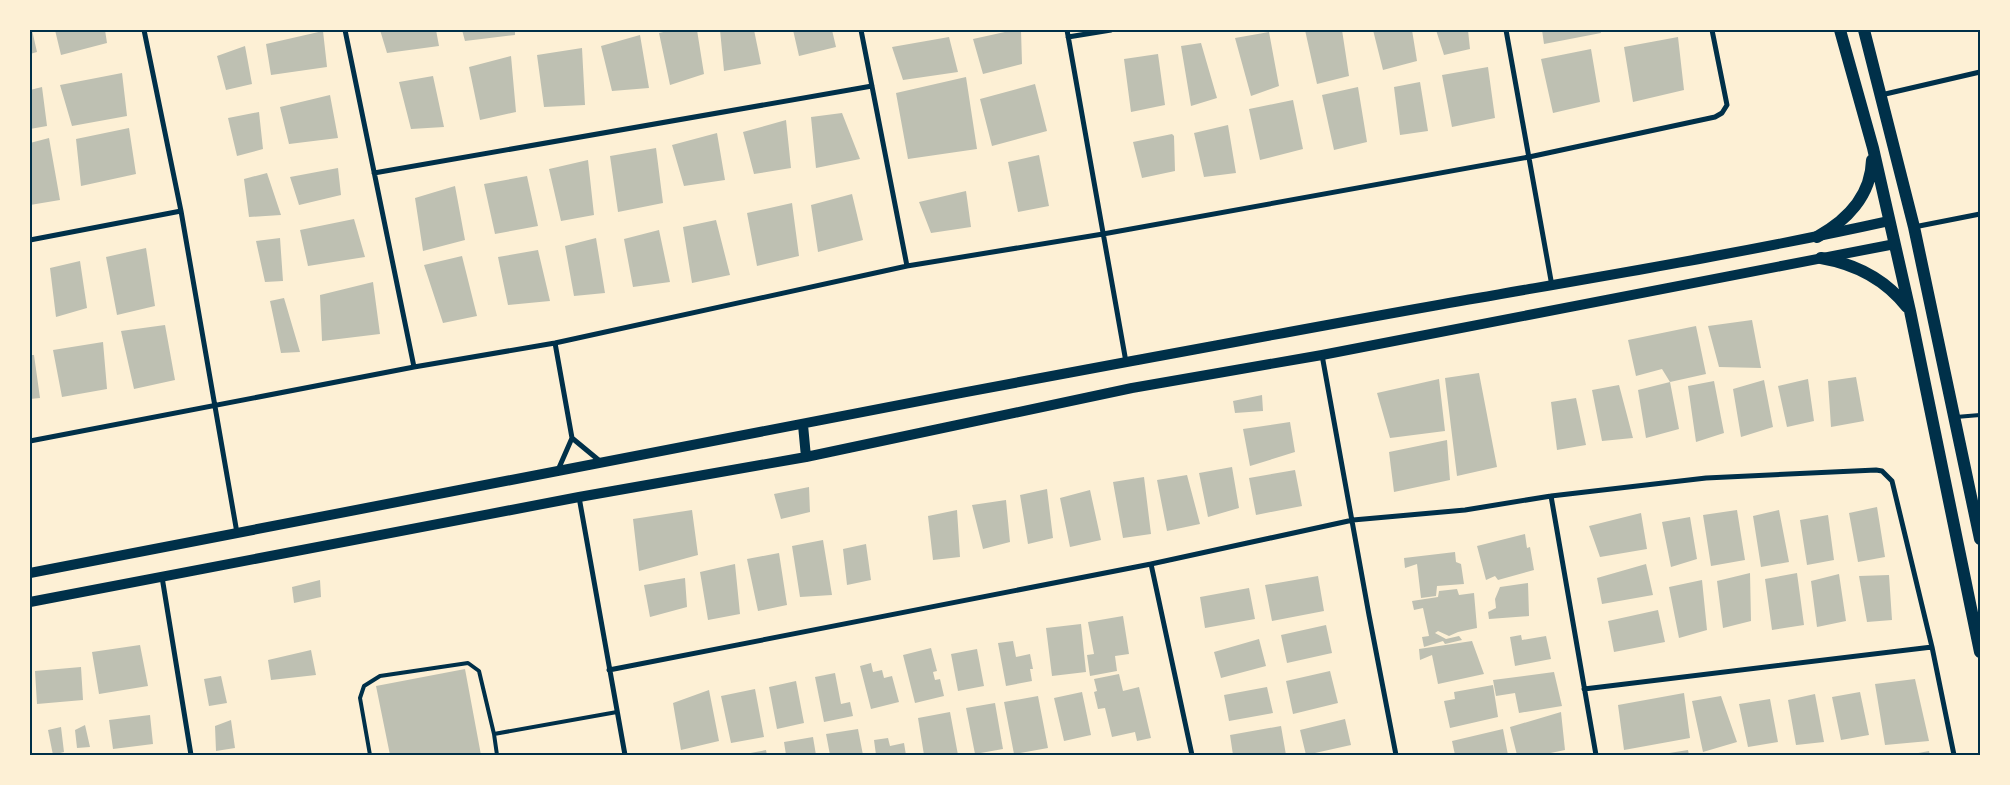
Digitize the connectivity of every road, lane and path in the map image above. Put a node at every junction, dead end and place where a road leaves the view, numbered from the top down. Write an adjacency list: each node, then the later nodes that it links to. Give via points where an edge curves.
1 (144, 30): 17 (street)
2 (345, 30): 16 (street)
3 (861, 30): 12 (street)
4 (1067, 30): 10 (street)
5 (1111, 30): 10 (street)
6 (1506, 30): 15 (street)
7 (1712, 30): 15 (street, via 1727,105 1722,113)
8 (1840, 30): 14 (main road)
9 (1864, 30): 13 (main road)
10 (1068, 37): 21 (street)
11 (1980, 72): 13 (street)
12 (872, 86): 16 (street); 26 (street)
13 (1881, 95): 20 (main road)
14 (1873, 148): 19 (main road); 22 (main road, via 1868,185 1859,201 1840,222)
15 (1529, 158): 21 (street); 27 (street)
16 (374, 173): 32 (street)
17 (181, 211): 23 (street); 33 (street)
18 (1980, 214): 20 (street)
19 (1889, 221): 22 (main road); 24 (main road)
20 (1914, 227): 35 (main road)
21 (1103, 234): 26 (street); 31 (street)
22 (1817, 237): 27 (main road)
23 (30, 240)
24 (1895, 244): 25 (main road); 28 (main road)
25 (1820, 258): 28 (main road, via 1838,261 1871,275 1899,297); 30 (main road)
26 (907, 266): 29 (street)
27 (1552, 286): 31 (main road)
28 (1910, 311): 52 (main road)
29 (554, 343): 32 (street); 37 (street)
30 (1322, 355): 39 (main road, via 1132,388); 44 (street)
31 (1126, 362): 36 (main road)
32 (414, 367): 33 (street)
33 (215, 406): 38 (street); 45 (street)
34 (1980, 415): 35 (lane)
35 (1954, 417): 46 (main road)
36 (803, 425): 39 (main road); 40 (main road)
37 (572, 438): 40 (street); 41 (street)
38 (30, 441)
39 (806, 457): 43 (main road)
40 (601, 462): 41 (main road)
41 (558, 470): 45 (main road)
42 (1552, 496): 44 (street, via 1465,510); 51 (street, via 1722,476 1882,471 1892,481); 54 (street)
43 (579, 497): 49 (main road); 53 (street)
44 (1353, 520): 47 (street); 62 (street)
45 (237, 533): 48 (main road)
46 (1980, 539)
47 (1151, 564): 53 (street); 61 (street)
48 (30, 573)
49 (162, 577): 50 (main road); 57 (street)
50 (30, 602)
51 (1932, 647): 54 (street); 64 (street)
52 (1980, 652)
53 (609, 670): 55 (street)
54 (1584, 689): 63 (street)
55 (617, 712): 56 (lane); 60 (street)
56 (494, 734): 58 (lane, via 479,671 468,663 380,676 364,686 360,698); 59 (lane)
57 (191, 755)
58 (370, 755)
59 (497, 755)
60 (624, 755)
61 (1192, 755)
62 (1396, 755)
63 (1596, 755)
64 (1954, 755)

